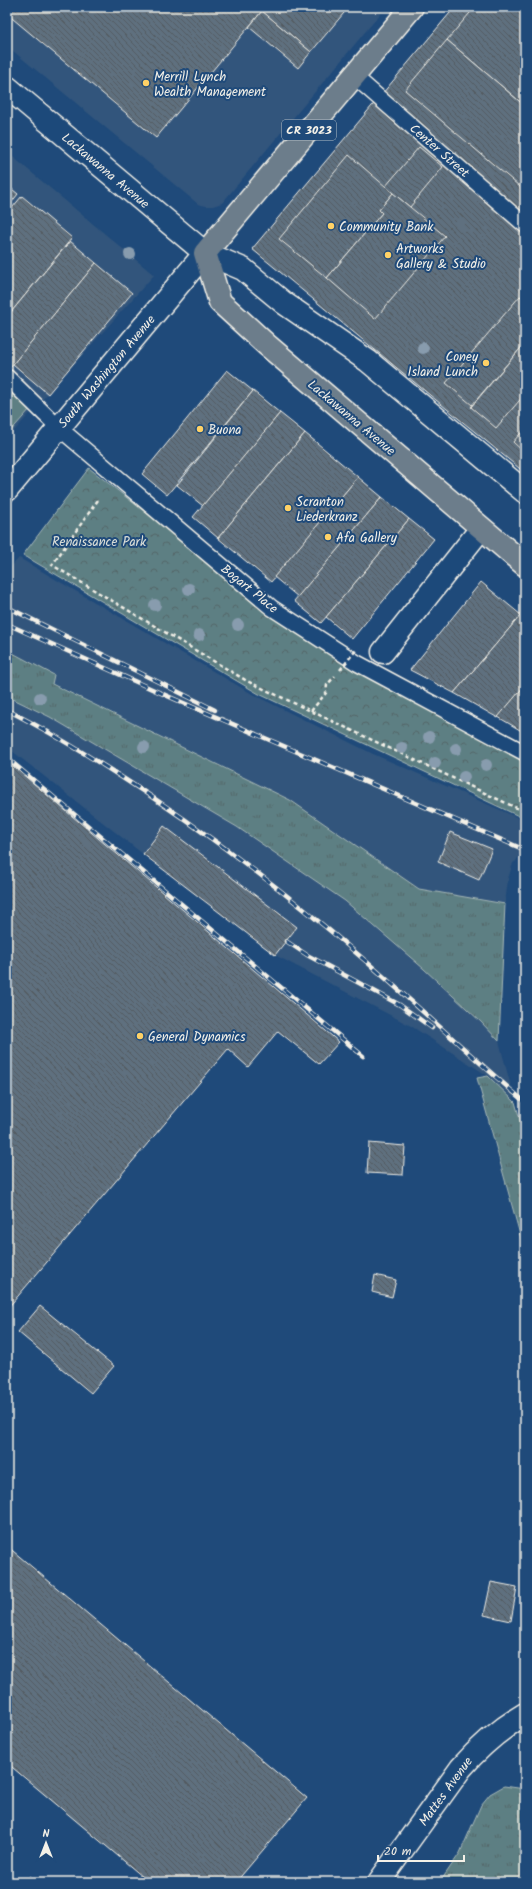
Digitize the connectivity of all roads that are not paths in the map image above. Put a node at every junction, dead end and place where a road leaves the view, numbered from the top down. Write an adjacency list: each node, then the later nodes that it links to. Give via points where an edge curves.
1 (412, 7): 2 (main road, CR 3023)
2 (354, 76): 4 (lane, Center Street); 5 (main road, CR 3023)
3 (7, 87): 5 (street, Lackawanna Avenue)
4 (525, 225)
5 (205, 253): 7 (street, South Washington Avenue); 9 (street, Lackawanna Avenue, via 243,269 284,303 368,361); 11 (main road, Lackawanna Avenue, via 220,302)
6 (7, 377): 7 (lane, Bogart Place)
7 (59, 428): 8 (street, South Washington Avenue); 13 (lane, Bogart Place, via 272,608 357,663)
8 (7, 490)
9 (525, 492)
10 (479, 531): 12 (street)
11 (525, 564)
12 (383, 652)
13 (525, 753)
14 (525, 1714): 15 (street, Mattes Avenue, via 475,1751)
15 (379, 1882)

